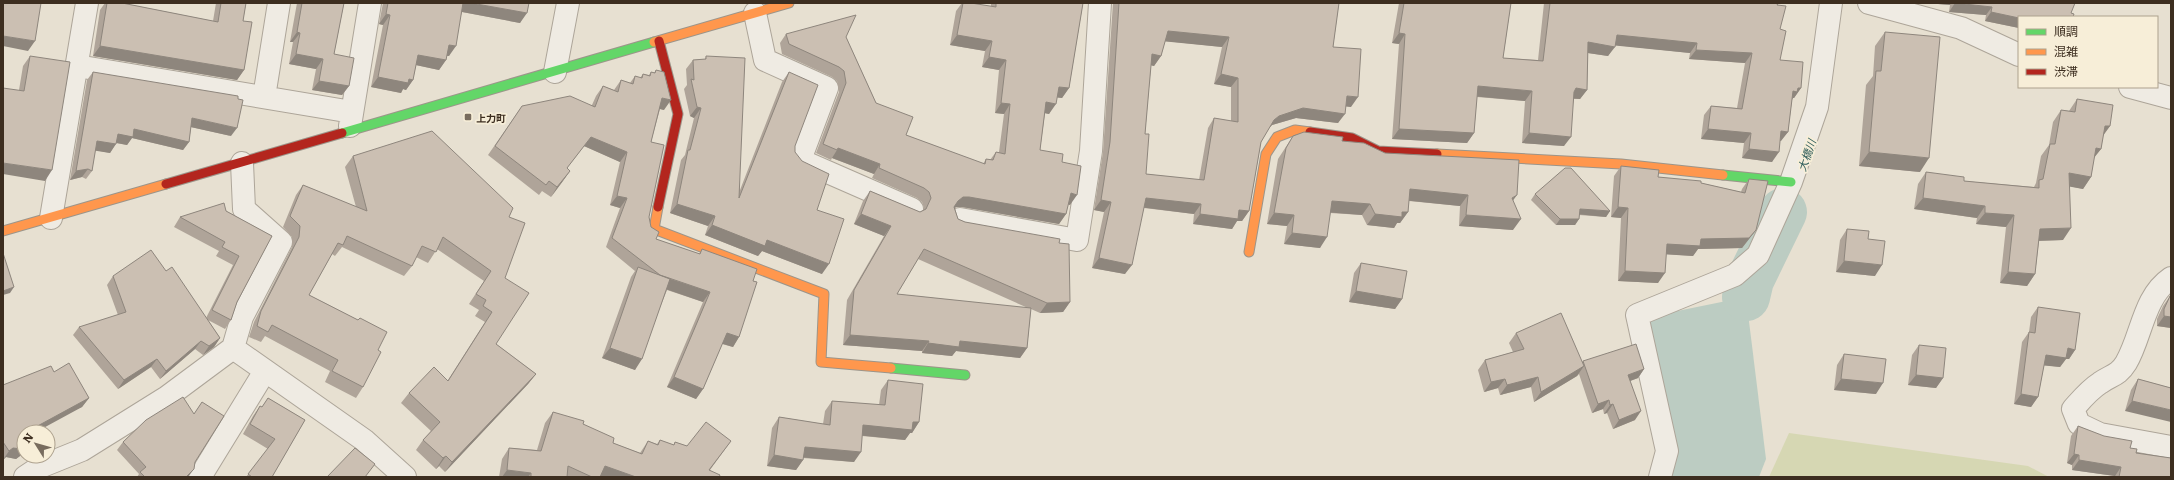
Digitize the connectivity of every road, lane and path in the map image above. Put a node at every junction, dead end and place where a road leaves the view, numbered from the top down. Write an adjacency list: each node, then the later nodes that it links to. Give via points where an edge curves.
1 (87, 3): 12 (street)
2 (279, 3): 15 (street)
3 (370, 3): 17 (street)
4 (568, 3): 13 (street)
5 (789, 3): 9 (street)
6 (1100, 3): 22 (street, via 1091,151 1077,240)
7 (1831, 3): 19 (street, via 1817,107)
8 (1869, 3): 11 (street, via 1961,28)
9 (755, 13): 10 (street); 20 (street, via 765,60 827,88 800,160)
10 (659, 41): 13 (street); 28 (street, via 678,114 654,229 824,294 821,362)
11 (2018, 55)
12 (77, 66): 15 (street); 21 (street)
13 (555, 72): 17 (street)
14 (2134, 88): 16 (street)
15 (264, 97): 17 (street)
16 (2171, 98)
17 (350, 121): 18 (street)
18 (242, 162): 21 (street); 26 (street, via 244,209 282,242 242,317)
19 (1791, 182): 24 (street, via 1621,164 1378,151 1352,138 1294,130 1277,137 1266,154); 33 (street, via 1758,255 1735,275 1637,314 1667,451)
20 (912, 209)
21 (51, 218): 23 (street)
22 (960, 219)
23 (3, 231)
24 (1249, 252)
25 (2171, 278): 29 (street, via 2163,284 2142,318 2126,362 2119,373 2100,383 2073,409 2079,424 2100,434)
26 (233, 348): 27 (street); 30 (street, via 167,397 82,450 40,467)
27 (265, 371): 31 (street); 32 (street, via 364,440)
28 (966, 375)
29 (2171, 447)
30 (25, 477)
31 (200, 477)
32 (405, 477)
33 (1660, 477)

